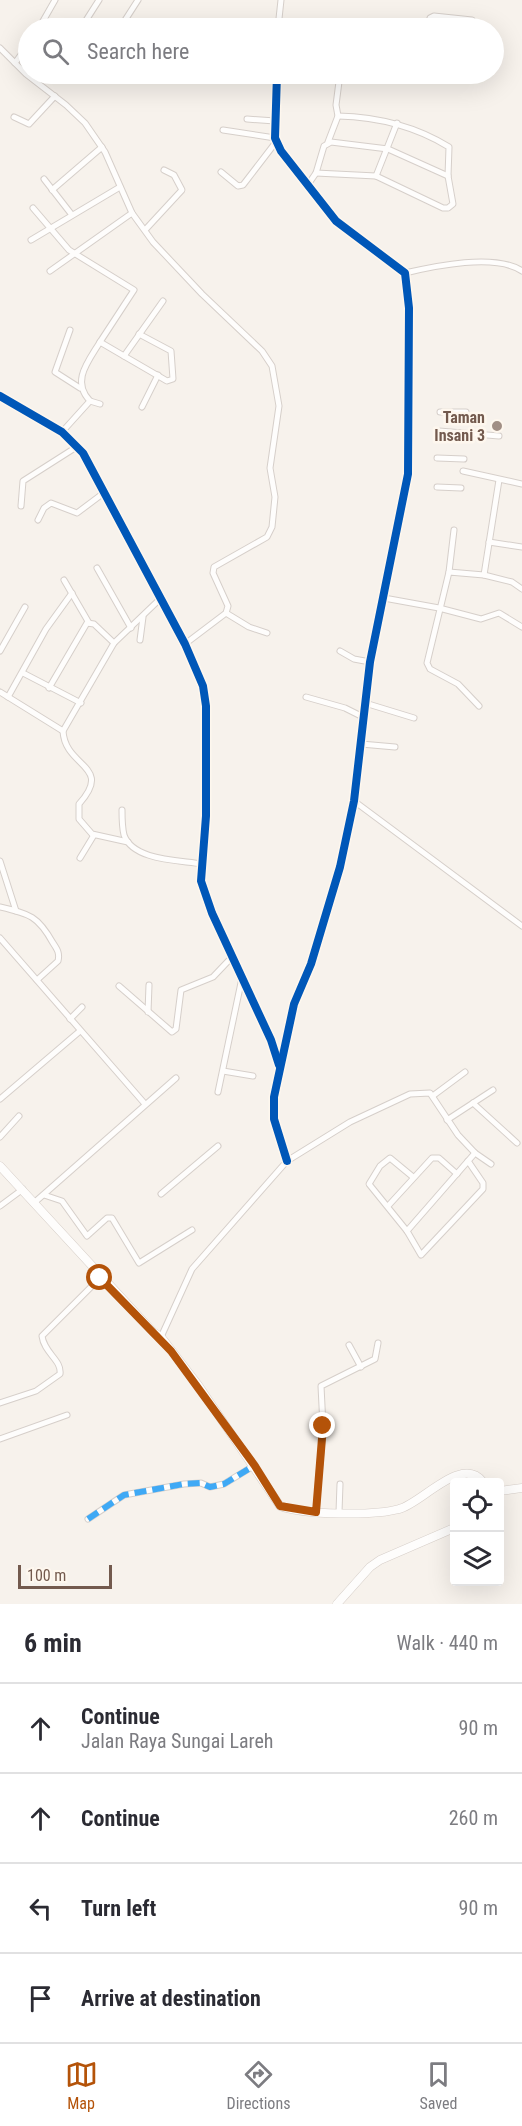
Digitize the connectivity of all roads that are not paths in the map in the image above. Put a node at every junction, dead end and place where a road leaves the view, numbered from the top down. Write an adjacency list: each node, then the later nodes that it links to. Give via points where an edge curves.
1 (55, 0): 5 (street)
2 (99, 0): 6 (street)
3 (138, 0): 7 (street)
4 (281, 0): 8 (street)
5 (45, 18)
6 (88, 18)
7 (126, 18)
8 (279, 18)
9 (430, 18): 10 (street)
10 (453, 18)
11 (0, 48): 13 (street)
12 (18, 59): 13 (street)
13 (15, 63): 14 (street)
14 (18, 65)
15 (40, 84): 18 (street)
16 (277, 84): 22 (street)
17 (339, 84): 19 (street)
18 (55, 96): 20 (street, via 29,124); 27 (street, via 85,123)
19 (338, 116): 23 (street, via 364,116); 26 (street)
20 (14, 117)
21 (247, 119): 22 (street)
22 (275, 121): 25 (street)
23 (397, 123): 28 (street); 33 (street, via 449,147)
24 (223, 130): 25 (street)
25 (276, 140): 30 (street, via 243,185 238,186); 35 (street)
26 (328, 142): 28 (street); 31 (street)
27 (102, 147): 36 (street); 37 (street)
28 (388, 149): 32 (street); 33 (street)
29 (164, 170): 42 (street, via 174,175 182,190)
30 (221, 172)
31 (316, 173): 32 (street); 35 (street)
32 (376, 176): 33 (street, via 443,208 453,204)
33 (448, 176)
34 (44, 179): 37 (street)
35 (307, 186): 48 (street, via 336,221)
36 (120, 187): 39 (street); 40 (street)
37 (52, 190): 40 (street)
38 (33, 208): 41 (street)
39 (132, 213): 42 (street); 44 (street)
40 (72, 215): 41 (street)
41 (51, 228): 43 (street); 44 (street)
42 (145, 230): 89 (street, via 202,294 262,351 276,380 279,406 270,468 276,513 267,537 214,567 228,606)
43 (31, 240)
44 (74, 254): 47 (street); 52 (street, via 134,290)
45 (522, 262): 46 (street)
46 (519, 269): 48 (street, via 460,262)
47 (50, 272)
48 (405, 273): 86 (street, via 409,308 408,474)
49 (163, 301): 51 (street)
50 (70, 330): 55 (street, via 55,372)
51 (139, 334): 53 (street); 54 (street, via 171,351 173,379 167,381)
52 (100, 342): 53 (street); 55 (street)
53 (124, 356): 54 (street)
54 (158, 375): 59 (street)
55 (80, 388): 57 (street)
56 (0, 396): 63 (street)
57 (90, 401): 58 (street); 63 (street)
58 (100, 404)
59 (142, 407)
60 (440, 412): 61 (street)
61 (466, 412)
62 (439, 431): 64 (street)
63 (62, 432): 65 (street)
64 (499, 436)
65 (78, 446): 73 (street); 74 (street, via 23,481)
66 (437, 459): 67 (street)
67 (464, 459)
68 (463, 471): 69 (street)
69 (499, 480): 70 (street); 77 (street)
70 (522, 484)
71 (437, 487): 72 (street)
72 (461, 488)
73 (105, 492): 75 (street, via 78,513 50,504); 85 (street)
74 (21, 506)
75 (38, 520)
76 (454, 530): 80 (street)
77 (489, 542): 78 (street); 81 (street)
78 (522, 547)
79 (97, 568): 93 (street)
80 (449, 572): 81 (street); 88 (street)
81 (484, 575): 83 (street, via 512,582)
82 (64, 580): 84 (street)
83 (522, 589)
84 (72, 593): 91 (street); 101 (street, via 46,629)
85 (161, 598): 90 (street); 97 (street)
86 (384, 598): 88 (street); 100 (street)
87 (25, 607): 98 (street)
88 (439, 608): 92 (street, via 481,619 499,613); 108 (street, via 428,667 458,684)
89 (226, 613): 94 (street); 97 (street)
90 (144, 615): 93 (street); 95 (street)
91 (89, 623): 96 (street); 102 (street)
92 (522, 627)
93 (131, 628): 96 (street)
94 (267, 633)
95 (140, 640)
96 (114, 643): 106 (street)
97 (185, 644): 120 (street, via 203,686 206,706)
98 (0, 651)
99 (340, 651): 100 (street)
100 (370, 662): 107 (street)
101 (23, 673): 102 (street); 104 (street)
102 (49, 687): 106 (street)
103 (0, 692): 104 (street)
104 (8, 697): 111 (street)
105 (306, 697): 109 (street)
106 (81, 703): 111 (street)
107 (365, 703): 109 (street); 110 (street)
108 (480, 706)
109 (363, 717): 112 (street)
110 (414, 718)
111 (63, 731): 116 (street, via 70,752 90,771 93,780 78,813)
112 (361, 744): 113 (street); 114 (street)
113 (395, 747)
114 (354, 801): 123 (street); 134 (street, via 327,918 294,1004)
115 (122, 810): 117 (street)
116 (94, 835): 117 (street); 118 (street)
117 (128, 842): 120 (street, via 148,855)
118 (80, 858)
119 (0, 861): 122 (street)
120 (202, 864): 125 (street, via 201,881 208,902)
121 (0, 907): 122 (street)
122 (16, 911): 127 (street, via 42,923 59,952 58,961)
123 (522, 926)
124 (0, 938): 127 (street)
125 (233, 956): 126 (street); 131 (street, via 213,977 181,990 174,1031)
126 (243, 976): 134 (street); 135 (street)
127 (36, 980): 132 (street)
128 (150, 985): 131 (street)
129 (119, 986): 131 (street)
130 (82, 1007): 132 (street)
131 (148, 1012)
132 (70, 1019): 133 (street)
133 (80, 1031): 142 (street); 144 (street)
134 (280, 1068): 151 (street, via 273,1108)
135 (223, 1071): 137 (street); 140 (street)
136 (465, 1072): 141 (street)
137 (253, 1076)
138 (176, 1078): 144 (street)
139 (493, 1090): 143 (street)
140 (218, 1092)
141 (434, 1095): 146 (street); 151 (street, via 417,1093 400,1098 350,1122)
142 (0, 1099)
143 (473, 1103): 146 (street); 148 (street)
144 (145, 1104): 159 (street)
145 (19, 1116): 147 (street)
146 (447, 1120): 150 (street)
147 (0, 1137)
148 (517, 1143)
149 (218, 1146): 158 (street)
150 (475, 1153): 152 (street); 153 (street)
151 (287, 1161): 166 (street, via 192,1269)
152 (468, 1161): 155 (street); 164 (street, via 483,1183 481,1194 424,1255 418,1253)
153 (490, 1164)
154 (0, 1166): 157 (street)
155 (457, 1174): 156 (street, via 434,1157); 164 (street)
156 (413, 1177): 162 (street); 162 (street, via 394,1160 386,1160 369,1184)
157 (23, 1190): 160 (street); 161 (street)
158 (161, 1194)
159 (44, 1195): 160 (street); 163 (street, via 62,1202 87,1236 112,1218 139,1263)
160 (35, 1202): 165 (street)
161 (0, 1206)
162 (388, 1206): 164 (street)
163 (192, 1230)
164 (407, 1231)
165 (100, 1278): 166 (street); 170 (street, via 42,1336 60,1374 36,1391)
166 (161, 1337): 173 (street)
167 (378, 1343): 169 (street, via 377,1358)
168 (349, 1345): 169 (street)
169 (361, 1367): 180 (street, via 321,1386 323,1426)
170 (0, 1403)
171 (68, 1415): 172 (street)
172 (0, 1439)
173 (255, 1466): 180 (street, via 280,1506); 182 (street, via 224,1484 184,1484 124,1495)
174 (450, 1478): 181 (street, via 399,1509)
175 (451, 1478): 176 (street)
176 (478, 1478)
177 (340, 1484): 181 (street)
178 (522, 1488): 179 (street)
179 (504, 1490)
180 (316, 1512): 181 (street)
181 (339, 1512)
182 (88, 1519)
183 (450, 1530): 184 (street, via 380,1560)
184 (337, 1604)

